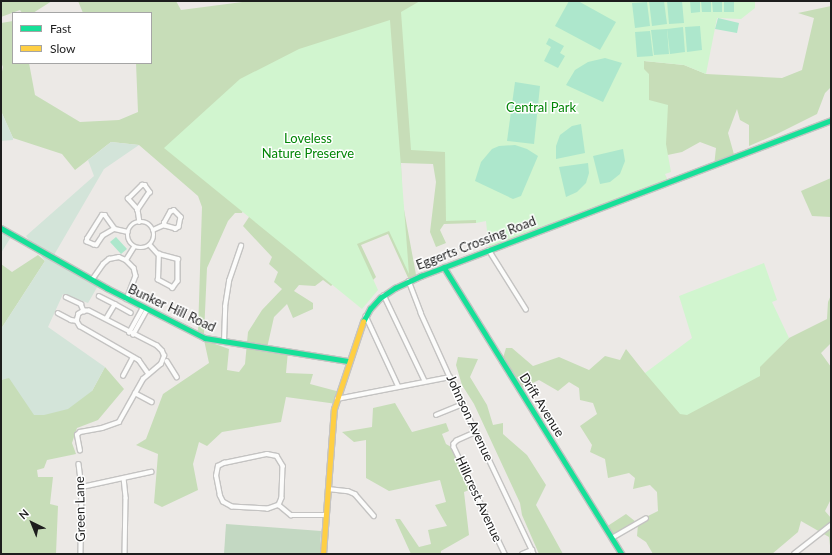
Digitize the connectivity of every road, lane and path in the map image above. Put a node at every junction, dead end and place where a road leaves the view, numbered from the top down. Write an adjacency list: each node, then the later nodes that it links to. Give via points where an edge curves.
1 (831, 120): 12 (street, Eggerts Crossing Road)
2 (138, 210): 2 (street, via 128,199 145,185 150,192); 3 (street)
3 (140, 222): 7 (street, via 148,224); 8 (street, via 133,225)
4 (164, 225): 4 (street, via 171,211 174,210 180,216 178,228); 7 (street)
5 (1, 228): 16 (street, Bunker Hill Road)
6 (115, 230): 6 (street, via 103,236 95,246 87,240 102,215 105,215); 8 (street)
7 (153, 230): 9 (street)
8 (128, 232): 10 (street, via 128,239)
9 (150, 245): 10 (street, via 144,248); 13 (street)
10 (134, 246): 14 (street)
11 (241, 246): 33 (street, via 228,282)
12 (489, 250): 15 (street, Eggerts Crossing Road); 23 (street)
13 (158, 254): 13 (street, via 158,280 173,288 178,281 178,259)
14 (126, 260): 16 (street, via 119,257 109,259); 21 (street, via 134,268 136,276)
15 (444, 267): 17 (street, Eggerts Crossing Road); 60 (street, Drift Avenue)
16 (92, 280): 21 (street, Bunker Hill Road)
17 (409, 281): 18 (street, Eggerts Crossing Road); 40 (street, Johnson Avenue)
18 (384, 295): 28 (street, Eggerts Crossing Road); 41 (street)
19 (99, 296): 22 (street)
20 (66, 297): 25 (street, via 81,304)
21 (127, 299): 24 (street, Bunker Hill Road)
22 (116, 304): 27 (street); 29 (street)
23 (526, 308)
24 (145, 309): 31 (street); 32 (street); 33 (street, Bunker Hill Road, via 205,338)
25 (84, 310): 29 (street); 30 (street)
26 (58, 313): 30 (street)
27 (132, 313)
28 (366, 316): 36 (street, Eggerts Crossing Road); 42 (street)
29 (106, 319): 31 (street)
30 (77, 321): 34 (street, via 81,327)
31 (129, 332): 32 (street)
32 (133, 335): 37 (street, via 157,346 164,354 161,364)
33 (224, 342): 36 (street, Bunker Hill Road)
34 (133, 357): 37 (street, via 142,363); 38 (street)
35 (167, 361): 39 (street)
36 (349, 361): 44 (street, Eggerts Crossing Road)
37 (148, 373): 43 (street)
38 (123, 376)
39 (177, 377)
40 (450, 377): 41 (street); 46 (street, Johnson Avenue)
41 (425, 381): 42 (street)
42 (398, 387): 44 (street)
43 (135, 393): 45 (street); 49 (street, via 119,422 77,435)
44 (337, 399): 54 (street, Eggerts Crossing Road, via 333,413)
45 (152, 402)
46 (463, 404): 47 (street); 48 (street, Johnson Avenue)
47 (436, 415)
48 (477, 432): 61 (street, Johnson Avenue); 65 (street, Hillcrest Avenue, via 454,444)
49 (80, 451)
50 (79, 464): 53 (street, Green Lane)
51 (151, 472): 52 (street)
52 (124, 478): 53 (street); 63 (street)
53 (82, 487): 62 (street, Green Lane)
54 (328, 489): 56 (street, Eggerts Crossing Road); 57 (street, via 356,494)
55 (279, 505): 55 (street, via 284,471 277,456 267,454 224,463 217,468 220,496 226,504 232,507 268,509); 56 (street, via 291,515)
56 (326, 515): 64 (street, Eggerts Crossing Road)
57 (374, 516)
58 (646, 518): 60 (street)
59 (831, 525): 69 (street)
60 (612, 538): 68 (street, Drift Avenue)
61 (532, 550): 66 (street); 67 (street, Johnson Avenue)
62 (80, 554)
63 (125, 554)
64 (324, 554)
65 (505, 554)
66 (522, 554)
67 (534, 554)
68 (622, 554)
69 (794, 554)

